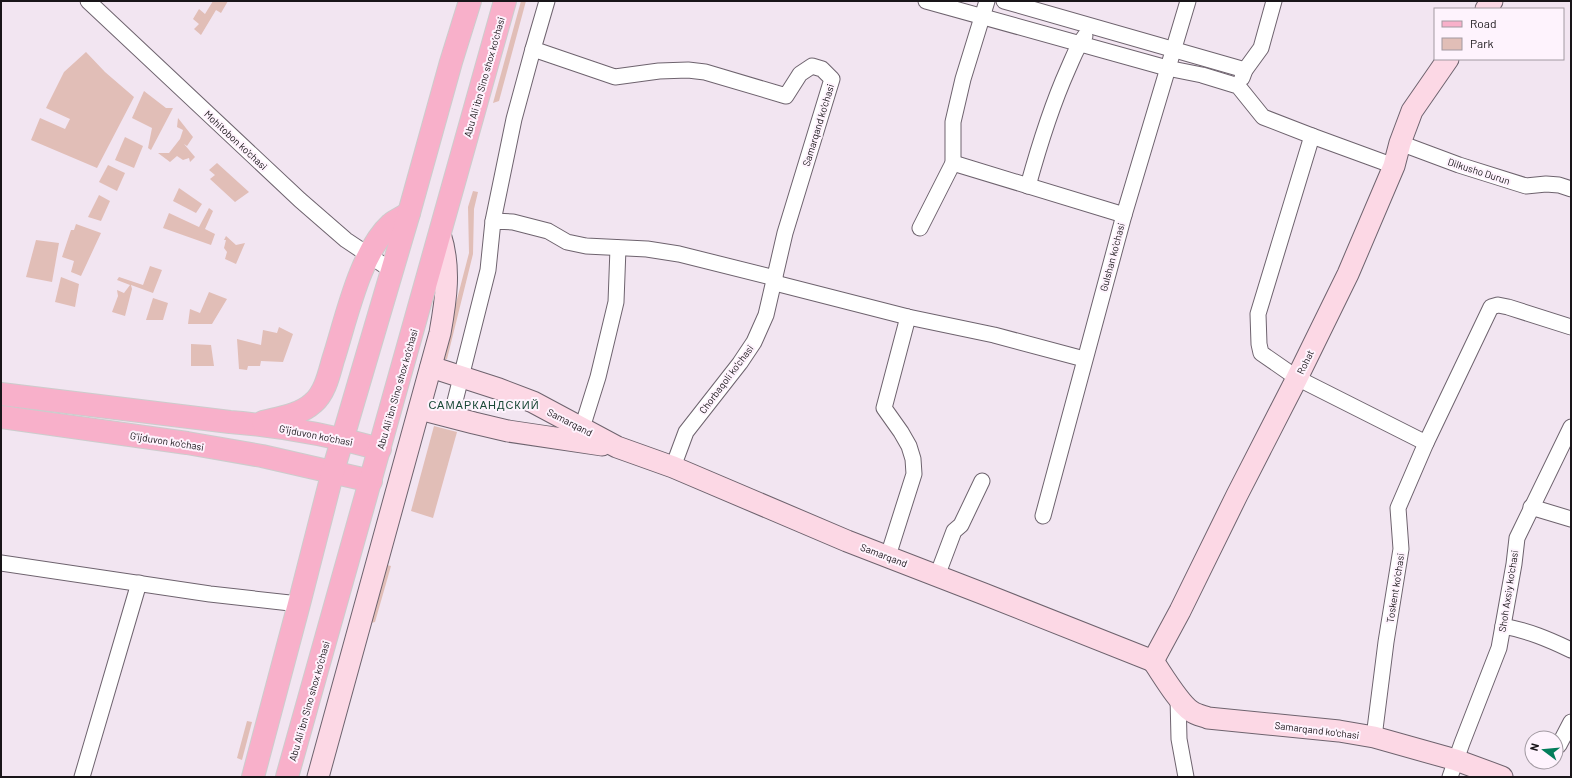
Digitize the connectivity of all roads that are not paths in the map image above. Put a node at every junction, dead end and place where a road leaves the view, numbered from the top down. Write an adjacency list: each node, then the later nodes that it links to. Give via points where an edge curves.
1 (88, 1): 31 (street, Mohitobon ko'chasi, via 300,200 346,240)
2 (470, 1): 25 (main road)
3 (505, 1): 29 (main road, Abu Ali ibn Sino shox ko'chasi)
4 (547, 1): 13 (street)
5 (926, 1): 10 (street)
6 (987, 1): 10 (street)
7 (1004, 1): 11 (street)
8 (1188, 1): 14 (street, Gulshan ko'chasi)
9 (1274, 1): 17 (street, via 1261,48)
10 (982, 16): 12 (street); 21 (street, via 953,122)
11 (1089, 25): 12 (street); 14 (street)
12 (1080, 43): 16 (street); 23 (street, via 1045,125)
13 (533, 49): 27 (street, via 514,120); 33 (street, Samarqand ko'chasi, via 615,77 688,70 705,72 786,96 800,74 812,66 822,69 832,79 785,233)
14 (1173, 49): 16 (street, Gulshan ko'chasi); 17 (street)
15 (1447, 60): 20 (street, Rohat, via 1412,111)
16 (1167, 68): 18 (street, via 1202,74); 26 (street, Gulshan ko'chasi)
17 (1245, 70): 18 (street)
18 (1238, 86): 19 (street, via 1263,117)
19 (1312, 136): 22 (street); 39 (street, via 1258,314 1261,353)
20 (1400, 143): 22 (street, Rohat); 24 (street, Dilkusho Durun, via 1526,186 1546,184)
21 (953, 163): 23 (street); 28 (street)
22 (1394, 166): 39 (street, Rohat, via 1348,274)
23 (1028, 186): 26 (street)
24 (1565, 187)
25 (409, 213): 31 (main road, via 391,224); 32 (main road)
26 (1124, 215): 36 (street, Gulshan ko'chasi)
27 (494, 221): 30 (street, via 513,222 548,231 567,242); 38 (street, via 488,270)
28 (920, 228)
29 (440, 234): 37 (street, via 446,251 446,292 440,333); 50 (main road, Abu Ali ibn Sino shox ko'chasi)
30 (618, 248): 33 (street, via 679,254); 46 (street, via 616,302 598,377)
31 (368, 255): 32 (street, Mohitobon ko'chasi); 44 (main road, via 319,397 299,412)
32 (391, 270): 47 (main road)
33 (775, 280): 34 (street); 51 (street, Chorbaqoli ko'chasi, via 766,315 754,342 686,432)
34 (908, 317): 36 (street, via 994,335); 58 (street, via 884,408 908,446 913,459 914,474)
35 (1571, 327): 48 (street, Toskent ko'chasi, via 1508,307 1491,307)
36 (1084, 359): 56 (street, Gulshan ko'chasi)
37 (431, 367): 38 (street, Samarqand); 41 (street)
38 (460, 377): 43 (street); 46 (street, Samarqand, via 499,388)
39 (1297, 378): 48 (street); 65 (street, Rohat)
40 (1, 394): 44 (main road)
41 (420, 409): 43 (street, Samarqand); 74 (street)
42 (1, 417): 52 (main road, G'ijduvon ko'chasi, via 187,443)
43 (451, 417): 49 (street, Samarqand, via 508,430)
44 (251, 423): 47 (main road, G'ijduvon ko‘chasi)
45 (1571, 427): 55 (street, Shoh Axsiy ko'chasi)
46 (582, 428): 49 (street, Samarqand)
47 (342, 438): 50 (main road, G'ijduvon ko‘chasi); 52 (main road)
48 (1426, 443): 69 (street, Toskent ko'chasi, via 1398,508 1401,549)
49 (617, 447): 51 (street, Samarqand)
50 (380, 449): 53 (main road, Abu Ali ibn Sino shox ko'chasi)
51 (673, 467): 58 (street, Samarqand)
52 (333, 472): 53 (main road); 62 (main road)
53 (371, 481): 73 (main road, Abu Ali ibn Sino shox ko'chasi)
54 (982, 481): 60 (street, via 961,525 954,531)
55 (1531, 507): 57 (street); 63 (street, Shoh Axsiy ko'chasi, via 1517,538)
56 (1043, 516)
57 (1571, 519)
58 (888, 556): 60 (street, Samarqand)
59 (1, 563): 61 (street)
60 (937, 576): 65 (street, Samarqand)
61 (139, 583): 62 (street); 71 (street)
62 (299, 604): 72 (main road)
63 (1503, 626): 64 (street, via 1541,636); 70 (street, Shoh Axsiy ko'chasi, via 1492,669)
64 (1571, 650)
65 (1153, 662): 66 (street, Samarqand ko'chasi)
66 (1178, 697): 69 (street, Samarqand ko'chasi, via 1190,711 1208,718); 75 (street, via 1179,740)
67 (1571, 722): 68 (street)
68 (1564, 735)
69 (1374, 737): 70 (street, Samarqand ko'chasi)
70 (1453, 768): 76 (street, Samarqand ko'chasi)
71 (82, 777)
72 (253, 777)
73 (287, 777)
74 (318, 777)
75 (1186, 777)
76 (1502, 777)

